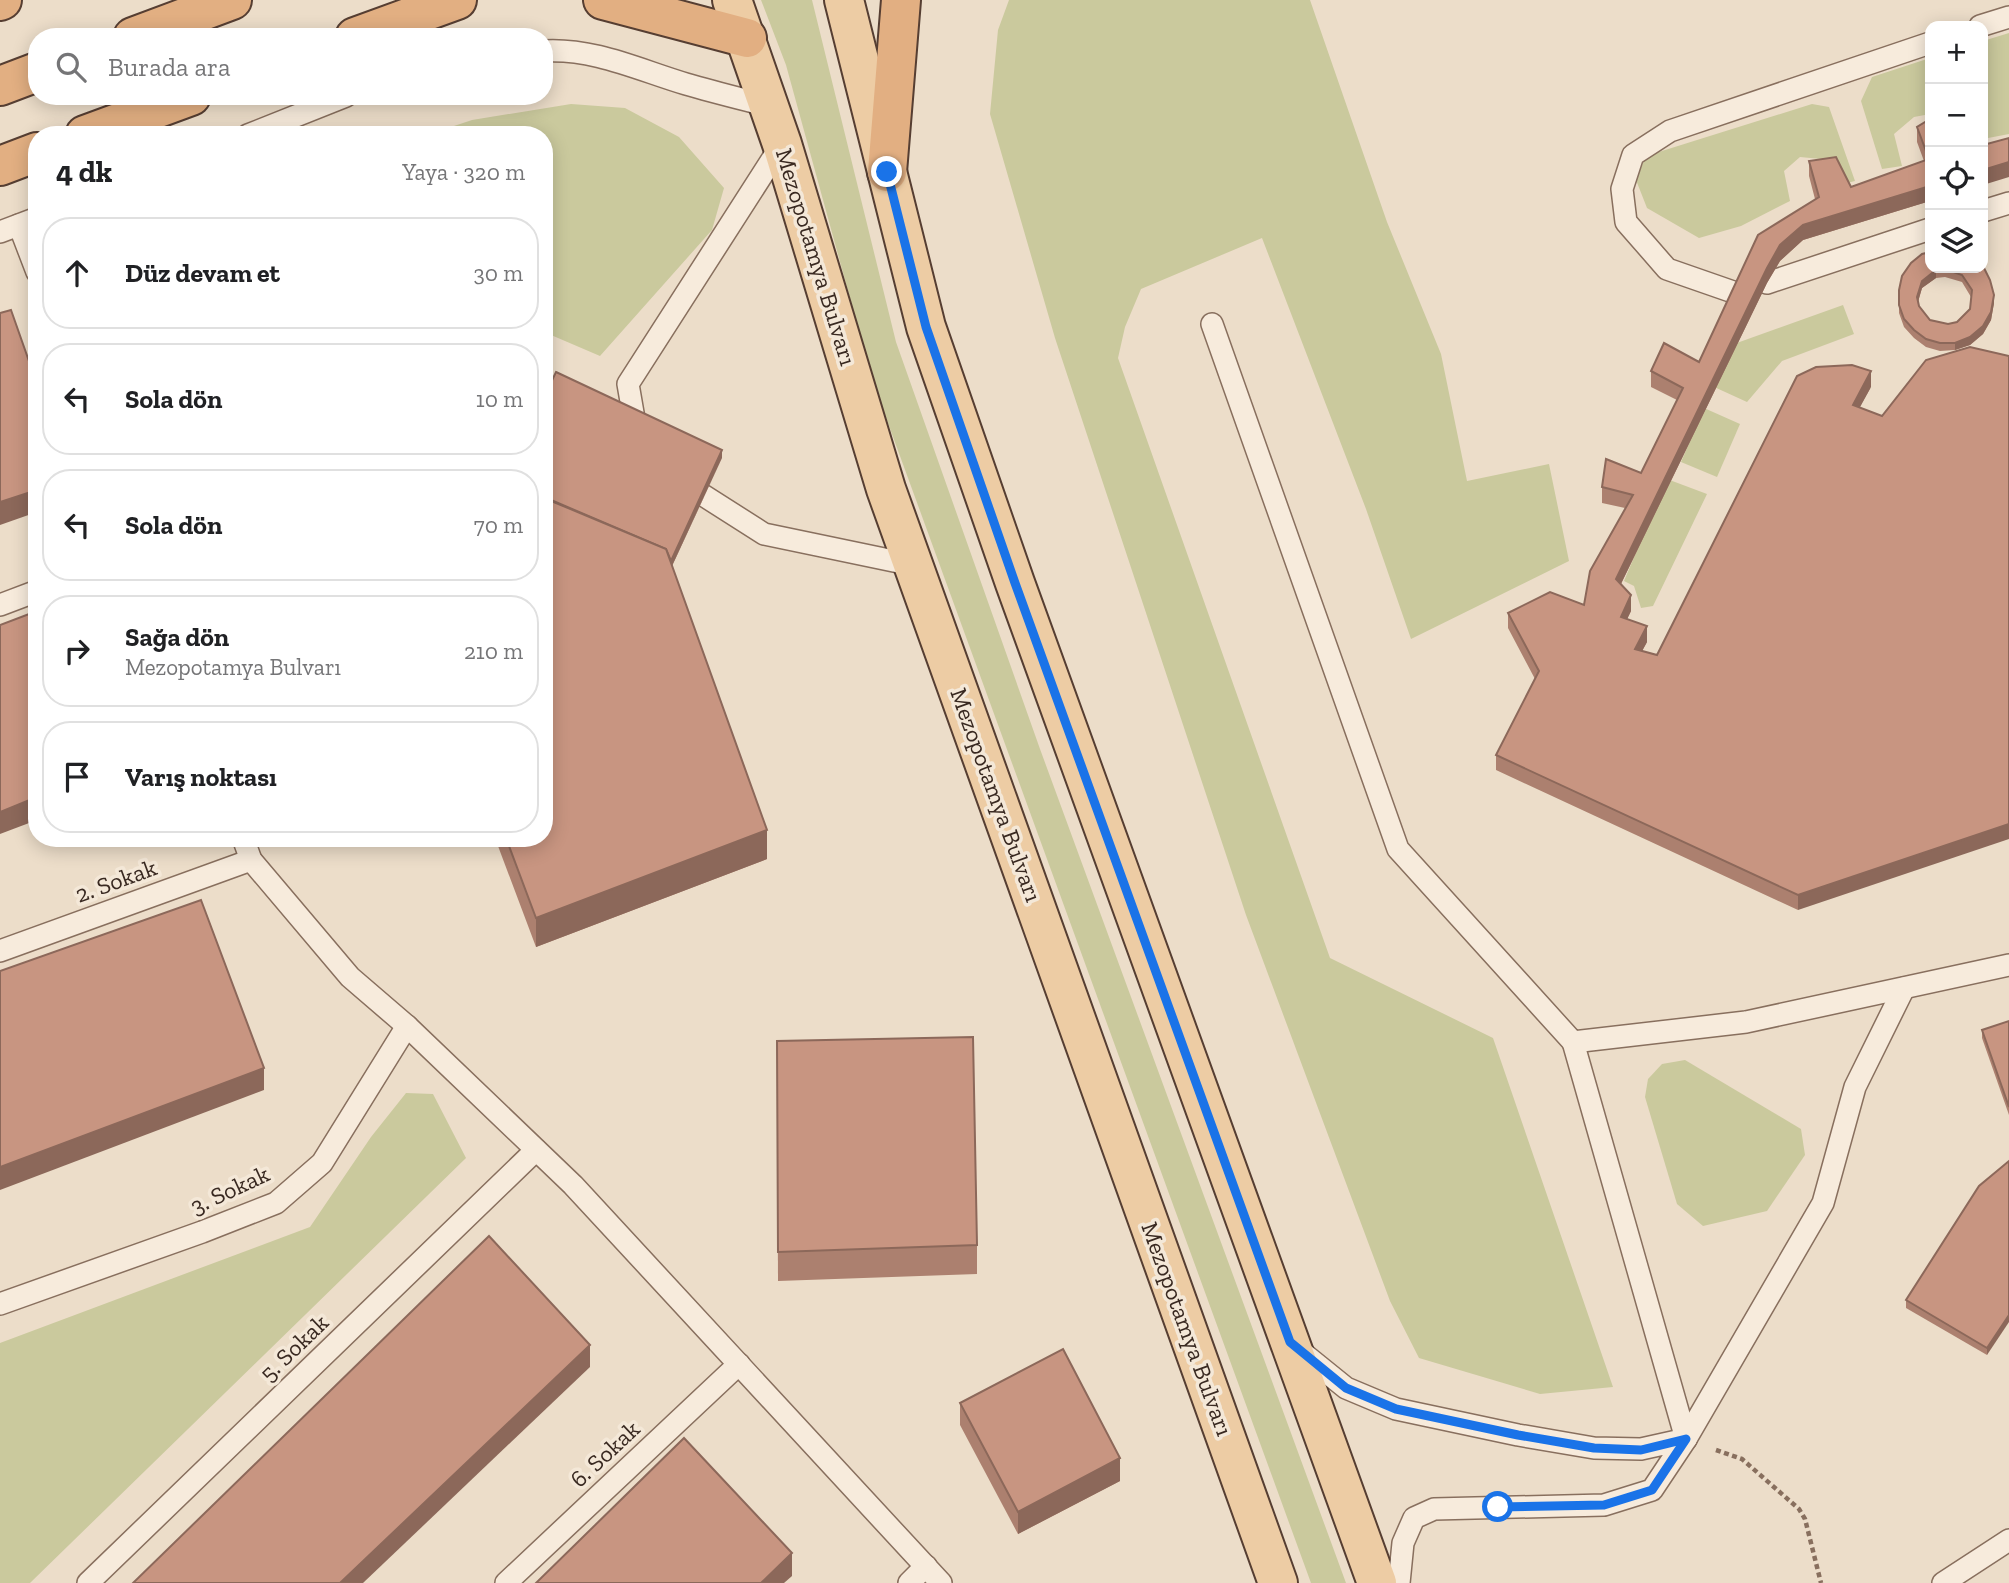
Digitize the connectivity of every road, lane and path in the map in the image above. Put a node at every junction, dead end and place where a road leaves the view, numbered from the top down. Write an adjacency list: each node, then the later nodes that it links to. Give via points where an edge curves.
1 (232, 0): 9 (highway)
2 (457, 0): 10 (highway)
3 (603, 0): 11 (highway)
4 (733, 0): 11 (main road, Mezopotamya Bulvarı)
5 (844, 0): 24 (main road)
6 (901, 0): 24 (highway)
7 (2009, 16): 8 (lane)
8 (1988, 23)
9 (157, 28)
10 (380, 28)
11 (747, 38): 18 (main road, Mezopotamya Bulvarı)
12 (1925, 45): 31 (lane, via 1670,131 1633,155 1622,189 1626,222 1667,269)
13 (553, 51): 18 (lane, via 615,60)
14 (28, 75): 15 (highway)
15 (0, 86)
16 (167, 105): 19 (highway)
17 (323, 105): 20 (lane)
18 (769, 106): 21 (main road, Mezopotamya Bulvarı)
19 (109, 126)
20 (271, 126)
21 (782, 144): 33 (lane, via 628,384 640,454); 35 (main road, Mezopotamya Bulvarı, via 886,489)
22 (28, 155): 23 (highway)
23 (0, 166)
24 (887, 172): 47 (main road, via 926,327)
25 (2009, 203): 26 (lane)
26 (1986, 210)
27 (19, 225): 29 (lane)
28 (1925, 231): 30 (lane)
29 (28, 248)
30 (1767, 283)
31 (1736, 293)
32 (1212, 324): 44 (lane, via 1398,849)
33 (617, 446)
34 (662, 469): 35 (lane, via 764,534)
35 (914, 565): 57 (main road, Mezopotamya Bulvarı)
36 (28, 595): 37 (lane)
37 (0, 605)
38 (246, 847): 39 (lane)
39 (251, 860): 40 (lane, 2. Sokak); 43 (lane, via 350,977)
40 (0, 951)
41 (2009, 965): 42 (lane)
42 (1904, 988): 44 (lane, via 1746,1022); 49 (lane, via 1855,1087 1823,1203)
43 (407, 1026): 45 (lane); 46 (lane, 3. Sokak, via 322,1163 276,1203)
44 (1573, 1042): 49 (lane)
45 (536, 1150): 48 (lane); 53 (lane, 5. Sokak)
46 (0, 1304)
47 (1290, 1342): 49 (lane, via 1346,1388 1396,1409 1594,1448 1641,1450); 58 (main road)
48 (740, 1364): 52 (lane); 54 (lane, 6. Sokak)
49 (1686, 1439): 59 (lane, via 1652,1490 1604,1505 1434,1509 1414,1518 1403,1543)
50 (1742, 1459): 60 (path, via 1799,1509)
51 (2009, 1540): 61 (lane)
52 (926, 1566): 55 (lane); 56 (lane)
53 (88, 1583)
54 (506, 1583)
55 (909, 1583)
56 (942, 1583)
57 (1278, 1583)
58 (1377, 1583)
59 (1399, 1583)
60 (1821, 1583)
61 (1943, 1583)

